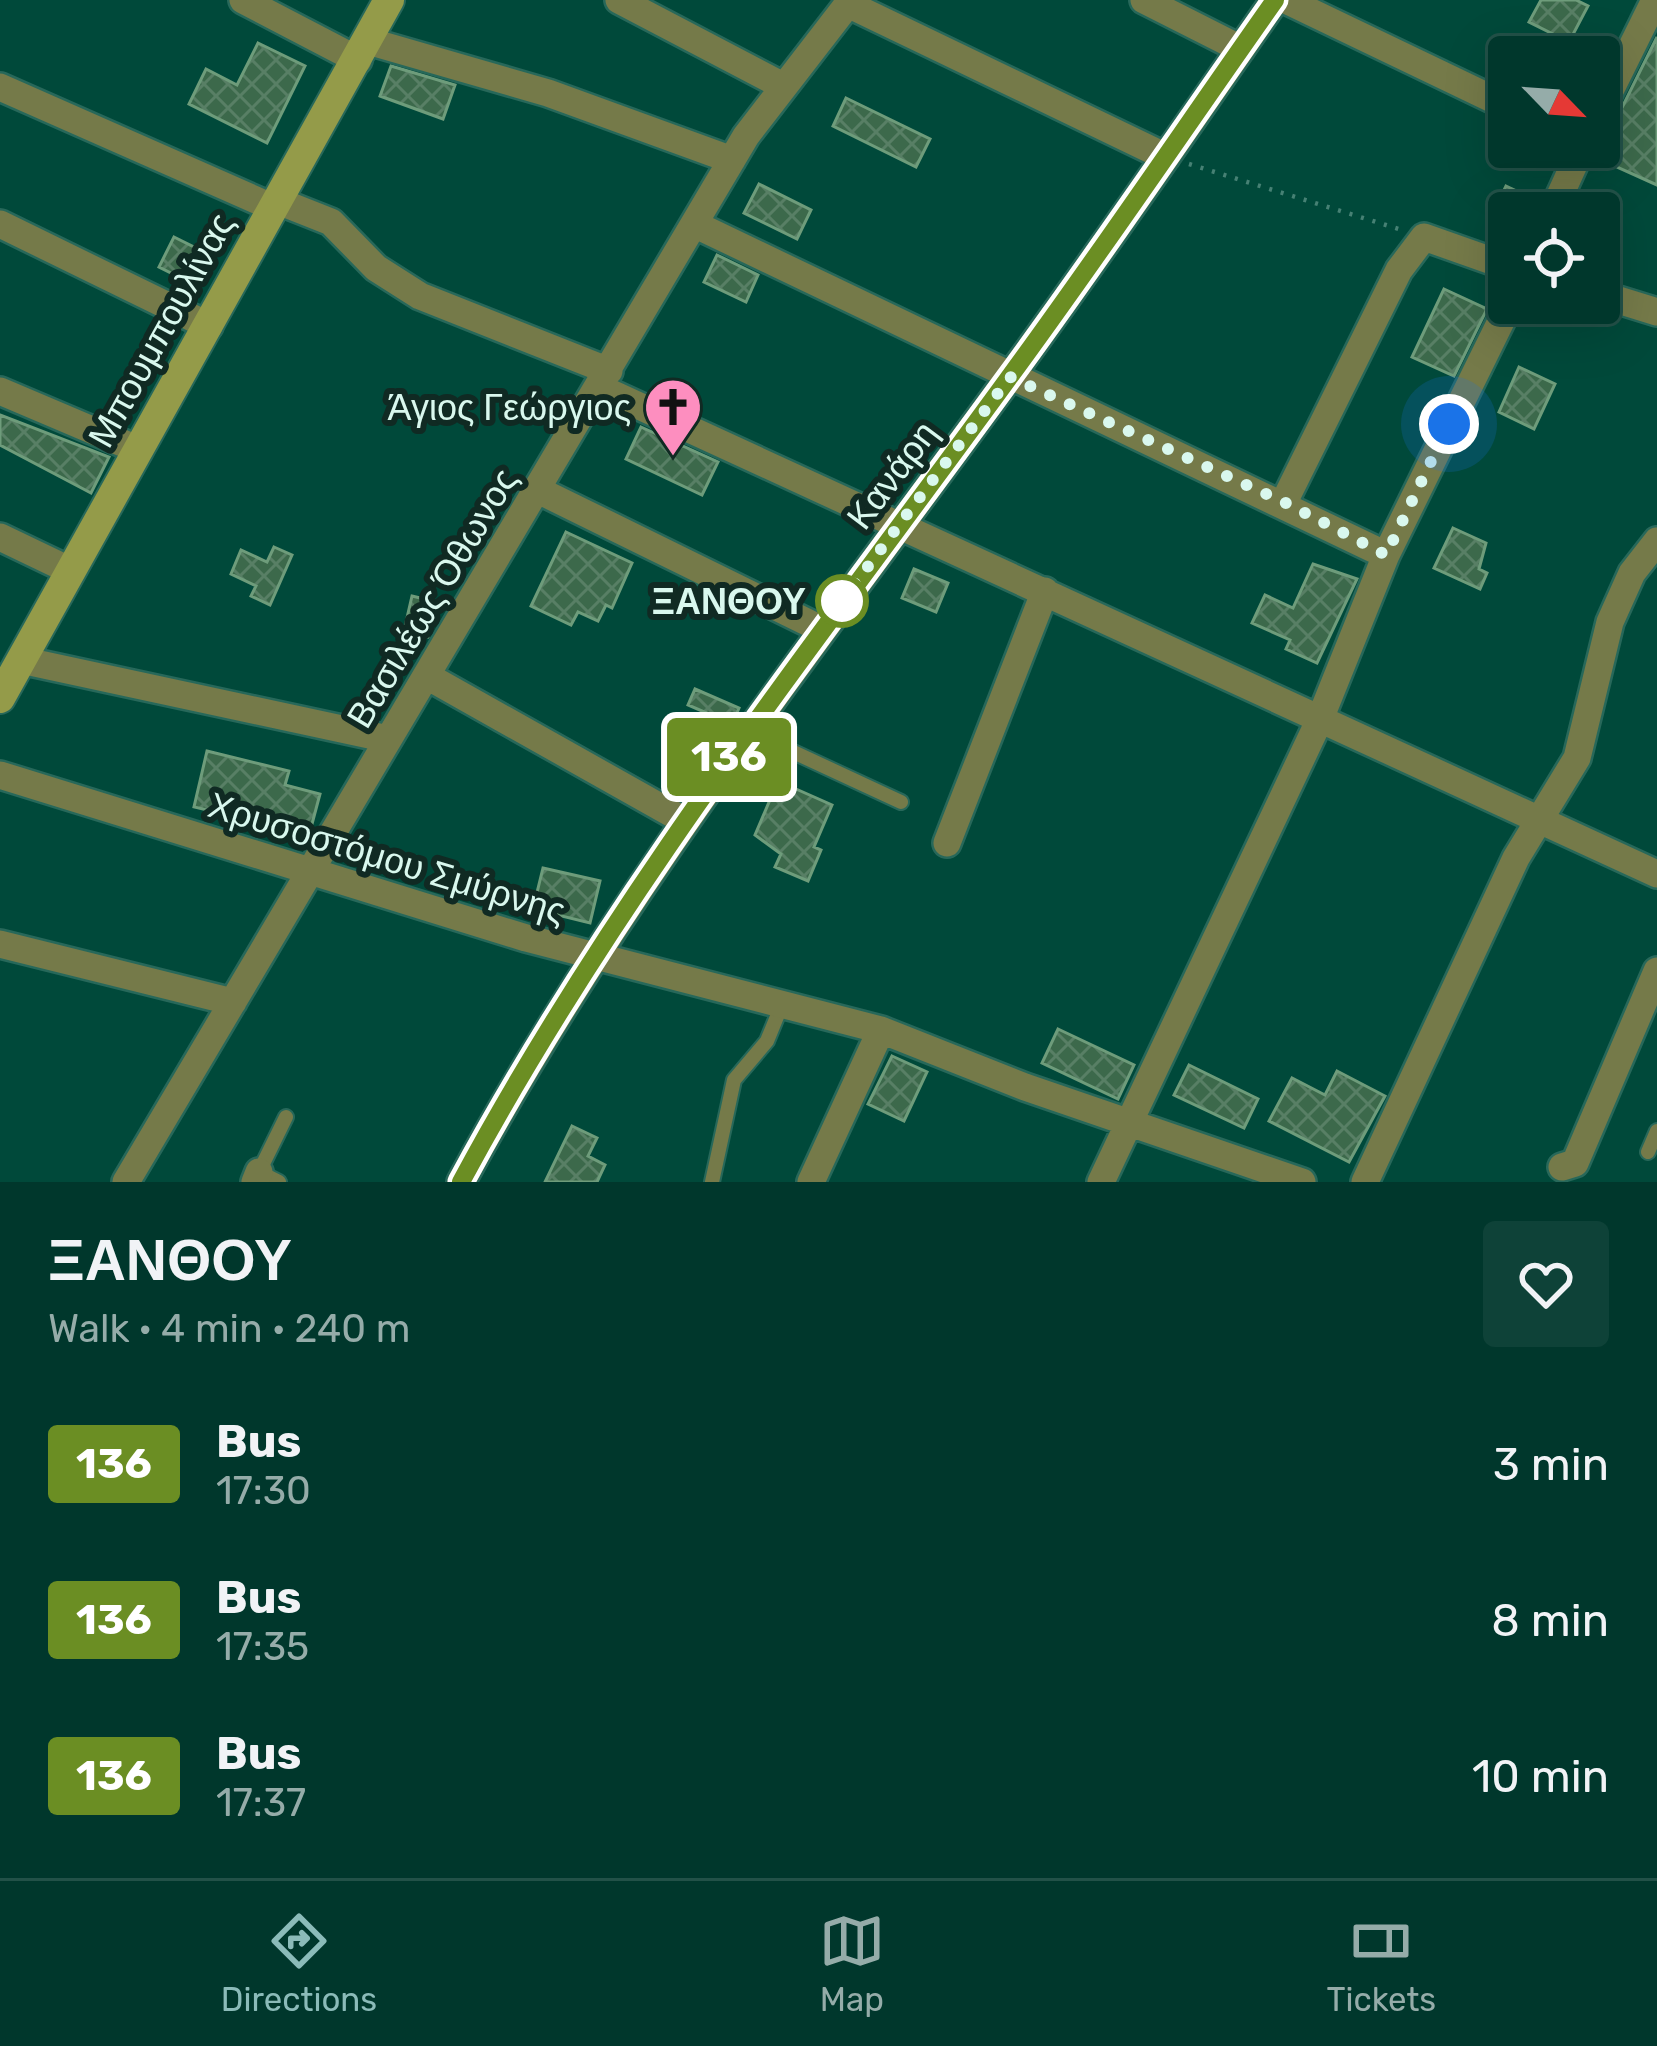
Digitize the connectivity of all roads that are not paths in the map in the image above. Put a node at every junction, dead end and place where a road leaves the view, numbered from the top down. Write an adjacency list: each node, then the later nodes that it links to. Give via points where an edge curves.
1 (243, 0): 10 (street)
2 (389, 0): 10 (street, Μπουμπουλίνας)
3 (619, 0): 12 (street)
4 (1144, 0): 9 (street)
5 (1275, 0): 9 (street, Κανάρη)
6 (1286, 0): 14 (street)
7 (1655, 0): 11 (street)
8 (849, 2): 12 (street, Βασιλέως Όθωνος); 15 (street)
9 (1241, 49): 15 (street, Κανάρη)
10 (363, 50): 16 (street, via 548,93); 17 (street, Μπουμπουλίνας)
11 (1620, 71)
12 (783, 86): 16 (street, Βασιλέως Όθωνος)
13 (0, 87): 17 (street)
14 (1488, 96)
15 (1166, 157): 25 (street, Κανάρη)
16 (732, 160): 19 (street, Βασιλέως Όθωνος)
17 (276, 205): 24 (street, Μπουμπουλίνας); 26 (street, via 331,222 389,279)
18 (0, 224): 24 (street)
19 (694, 224): 25 (street); 26 (street, Βασιλέως Όθωνος)
20 (1488, 260): 30 (street, via 1424,237)
21 (1620, 301): 22 (street)
22 (1657, 312)
23 (1500, 324): 34 (street)
24 (208, 326): 28 (street, Μπουμπουλίνας)
25 (1010, 377): 30 (street); 31 (street, Κανάρη)
26 (604, 380): 29 (street, Βασιλέως Όθωνος); 31 (street)
27 (0, 391): 28 (street)
28 (139, 450): 35 (street, Μπουμπουλίνας)
29 (540, 491): 37 (street); 39 (street, Βασιλέως Όθωνος)
30 (1284, 502): 34 (street)
31 (897, 528): 36 (street); 37 (street, Κανάρη)
32 (0, 537): 35 (street)
33 (1657, 541): 46 (street, via 1617,604 1583,741)
34 (1386, 555): 41 (street)
35 (71, 571): 38 (street, Μπουμπουλίνας)
36 (1045, 591): 41 (street); 48 (street)
37 (821, 629): 42 (street, Κανάρη)
38 (21, 660): 40 (street, Μπουμπουλίνας); 43 (street)
39 (427, 676): 43 (street, Βασιλέως Όθωνος); 47 (street)
40 (0, 698)
41 (1320, 719): 46 (street); 58 (street)
42 (748, 731): 45 (lane); 47 (street, Κανάρη)
43 (388, 739): 49 (street, Βασιλέως Όθωνος)
44 (0, 775): 49 (street, Χρυσοστόμου Σμύρνης)
45 (902, 802)
46 (1540, 820): 50 (street); 69 (street)
47 (685, 821): 52 (street, Κανάρη)
48 (947, 843)
49 (307, 872): 52 (street, Χρυσοστόμου Σμύρνης); 54 (street, Βασιλέως Όθωνος)
50 (1657, 874)
51 (0, 944): 54 (street)
52 (594, 957): 55 (street, Χρυσοστόμου Σμύρνης); 64 (street, Κανάρη)
53 (1657, 971): 61 (street, via 1575,1162)
54 (233, 1002): 63 (street, Βασιλέως Όθωνος)
55 (783, 1003): 56 (street, Χρυσοστόμου Σμύρνης); 65 (lane, via 767,1041 734,1080)
56 (881, 1030): 58 (street, Χρυσοστόμου Σμύρνης); 66 (street)
57 (286, 1118): 62 (lane)
58 (1127, 1123): 67 (street); 68 (street, Χρυσοστόμου Σμύρνης)
59 (1657, 1131): 60 (lane)
60 (1648, 1152)
61 (1562, 1167)
62 (264, 1179)
63 (126, 1182)
64 (461, 1182)
65 (712, 1182)
66 (811, 1182)
67 (1101, 1182)
68 (1302, 1182)
69 (1365, 1182)

